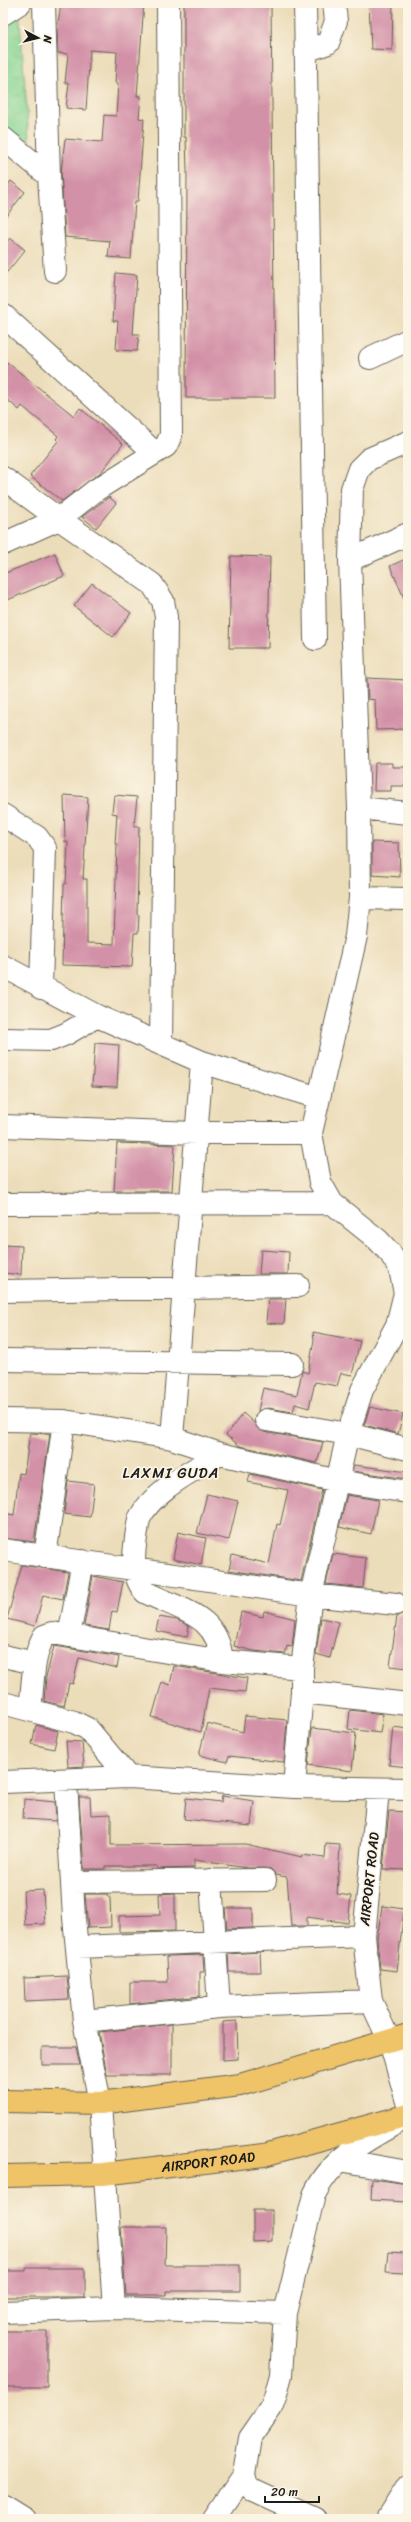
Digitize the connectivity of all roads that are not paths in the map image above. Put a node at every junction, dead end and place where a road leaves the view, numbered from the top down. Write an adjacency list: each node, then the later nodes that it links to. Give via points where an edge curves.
1 (20, 3): 6 (street)
2 (44, 3): 9 (street)
3 (168, 3): 15 (street, via 172,424 166,446)
4 (305, 3): 7 (street)
5 (334, 3): 7 (street, via 336,21 328,44)
6 (3, 14)
7 (306, 51): 21 (street)
8 (3, 138): 9 (street)
9 (49, 176): 10 (street)
10 (55, 271)
11 (3, 315): 15 (street)
12 (408, 340): 13 (street)
13 (370, 358)
14 (408, 442): 20 (street, via 369,458 359,469 352,488)
15 (154, 452): 17 (street, via 96,490)
16 (3, 478): 17 (street)
17 (59, 519): 19 (street); 31 (street, via 152,584 163,601 166,617)
18 (408, 534): 20 (street)
19 (3, 544)
20 (350, 560): 22 (street)
21 (315, 639)
22 (359, 808): 23 (street); 25 (street)
23 (408, 813)
24 (3, 815): 28 (street, via 37,837 45,848)
25 (360, 898): 26 (street); 33 (street, via 356,936)
26 (408, 899)
27 (3, 966): 28 (street)
28 (41, 988): 29 (street)
29 (97, 1016): 30 (street, via 51,1040); 31 (street)
30 (3, 1039)
31 (161, 1044): 32 (street)
32 (202, 1062): 33 (street); 35 (street)
33 (319, 1098): 36 (street)
34 (3, 1126): 35 (street)
35 (196, 1133): 36 (street); 39 (street)
36 (311, 1133): 37 (street, via 320,1182)
37 (332, 1203): 39 (street); 49 (street, via 378,1240 390,1253 400,1269 405,1293 397,1325 362,1390)
38 (3, 1204): 39 (street)
39 (192, 1205): 41 (street)
40 (298, 1286): 41 (street)
41 (185, 1289): 42 (street); 44 (street)
42 (3, 1291)
43 (3, 1360): 44 (street)
44 (179, 1361): 45 (street); 50 (street)
45 (292, 1364)
46 (3, 1420): 48 (street)
47 (266, 1420): 49 (street)
48 (64, 1421): 50 (street); 56 (street)
49 (348, 1434): 51 (street); 53 (street)
50 (172, 1438): 52 (street)
51 (408, 1449)
52 (220, 1454): 53 (street); 58 (street, via 162,1492 146,1507 139,1519)
53 (338, 1480): 54 (street); 59 (street)
54 (408, 1492)
55 (3, 1550): 56 (street)
56 (45, 1556): 57 (street)
57 (83, 1561): 58 (street); 61 (street)
58 (134, 1568): 59 (street); 63 (street, via 139,1584 146,1592 206,1621 221,1645)
59 (311, 1595): 60 (street); 65 (street)
60 (396, 1604)
61 (69, 1636): 63 (street); 64 (street, via 52,1633 44,1636)
62 (3, 1656): 64 (street)
63 (222, 1662): 65 (street)
64 (35, 1663): 69 (street)
65 (302, 1668): 66 (street)
66 (302, 1692): 68 (street); 73 (street)
67 (3, 1703): 69 (street)
68 (408, 1704)
69 (30, 1710): 70 (street, via 74,1722 88,1729)
70 (128, 1777): 71 (street); 73 (street)
71 (66, 1781): 72 (street); 78 (street)
72 (3, 1782)
73 (294, 1787): 75 (street)
74 (408, 1789): 75 (street)
75 (378, 1790): 79 (street, AIRPORT ROAD)
76 (211, 1880): 77 (street); 78 (street); 80 (street)
77 (265, 1880)
78 (72, 1882): 81 (street)
79 (364, 1936): 80 (street); 82 (street, AIRPORT ROAD)
80 (216, 1942): 81 (street); 83 (street)
81 (77, 1947): 84 (street)
82 (371, 2001): 83 (street); 85 (street, AIRPORT ROAD)
83 (219, 2007): 84 (street)
84 (84, 2021): 87 (street)
85 (399, 2038): 87 (main road, via 240,2086); 88 (street, AIRPORT ROAD)
86 (3, 2101): 87 (main road)
87 (100, 2103): 92 (street)
88 (408, 2105)
89 (408, 2116): 90 (street, via 355,2147); 92 (main road, AIRPORT ROAD, via 264,2155)
90 (340, 2160): 91 (street); 96 (street, via 320,2182 314,2195)
91 (408, 2172)
92 (103, 2174): 93 (main road, AIRPORT ROAD); 94 (street)
93 (3, 2176)
94 (114, 2308): 95 (street); 96 (street)
95 (3, 2312)
96 (285, 2313): 97 (street, via 281,2375 271,2408 250,2438)
97 (244, 2475): 101 (street); 102 (street, via 254,2491)
98 (408, 2486): 103 (street)
99 (3, 2506): 100 (street)
100 (24, 2519)
101 (214, 2519)
102 (315, 2519)
103 (387, 2519)

